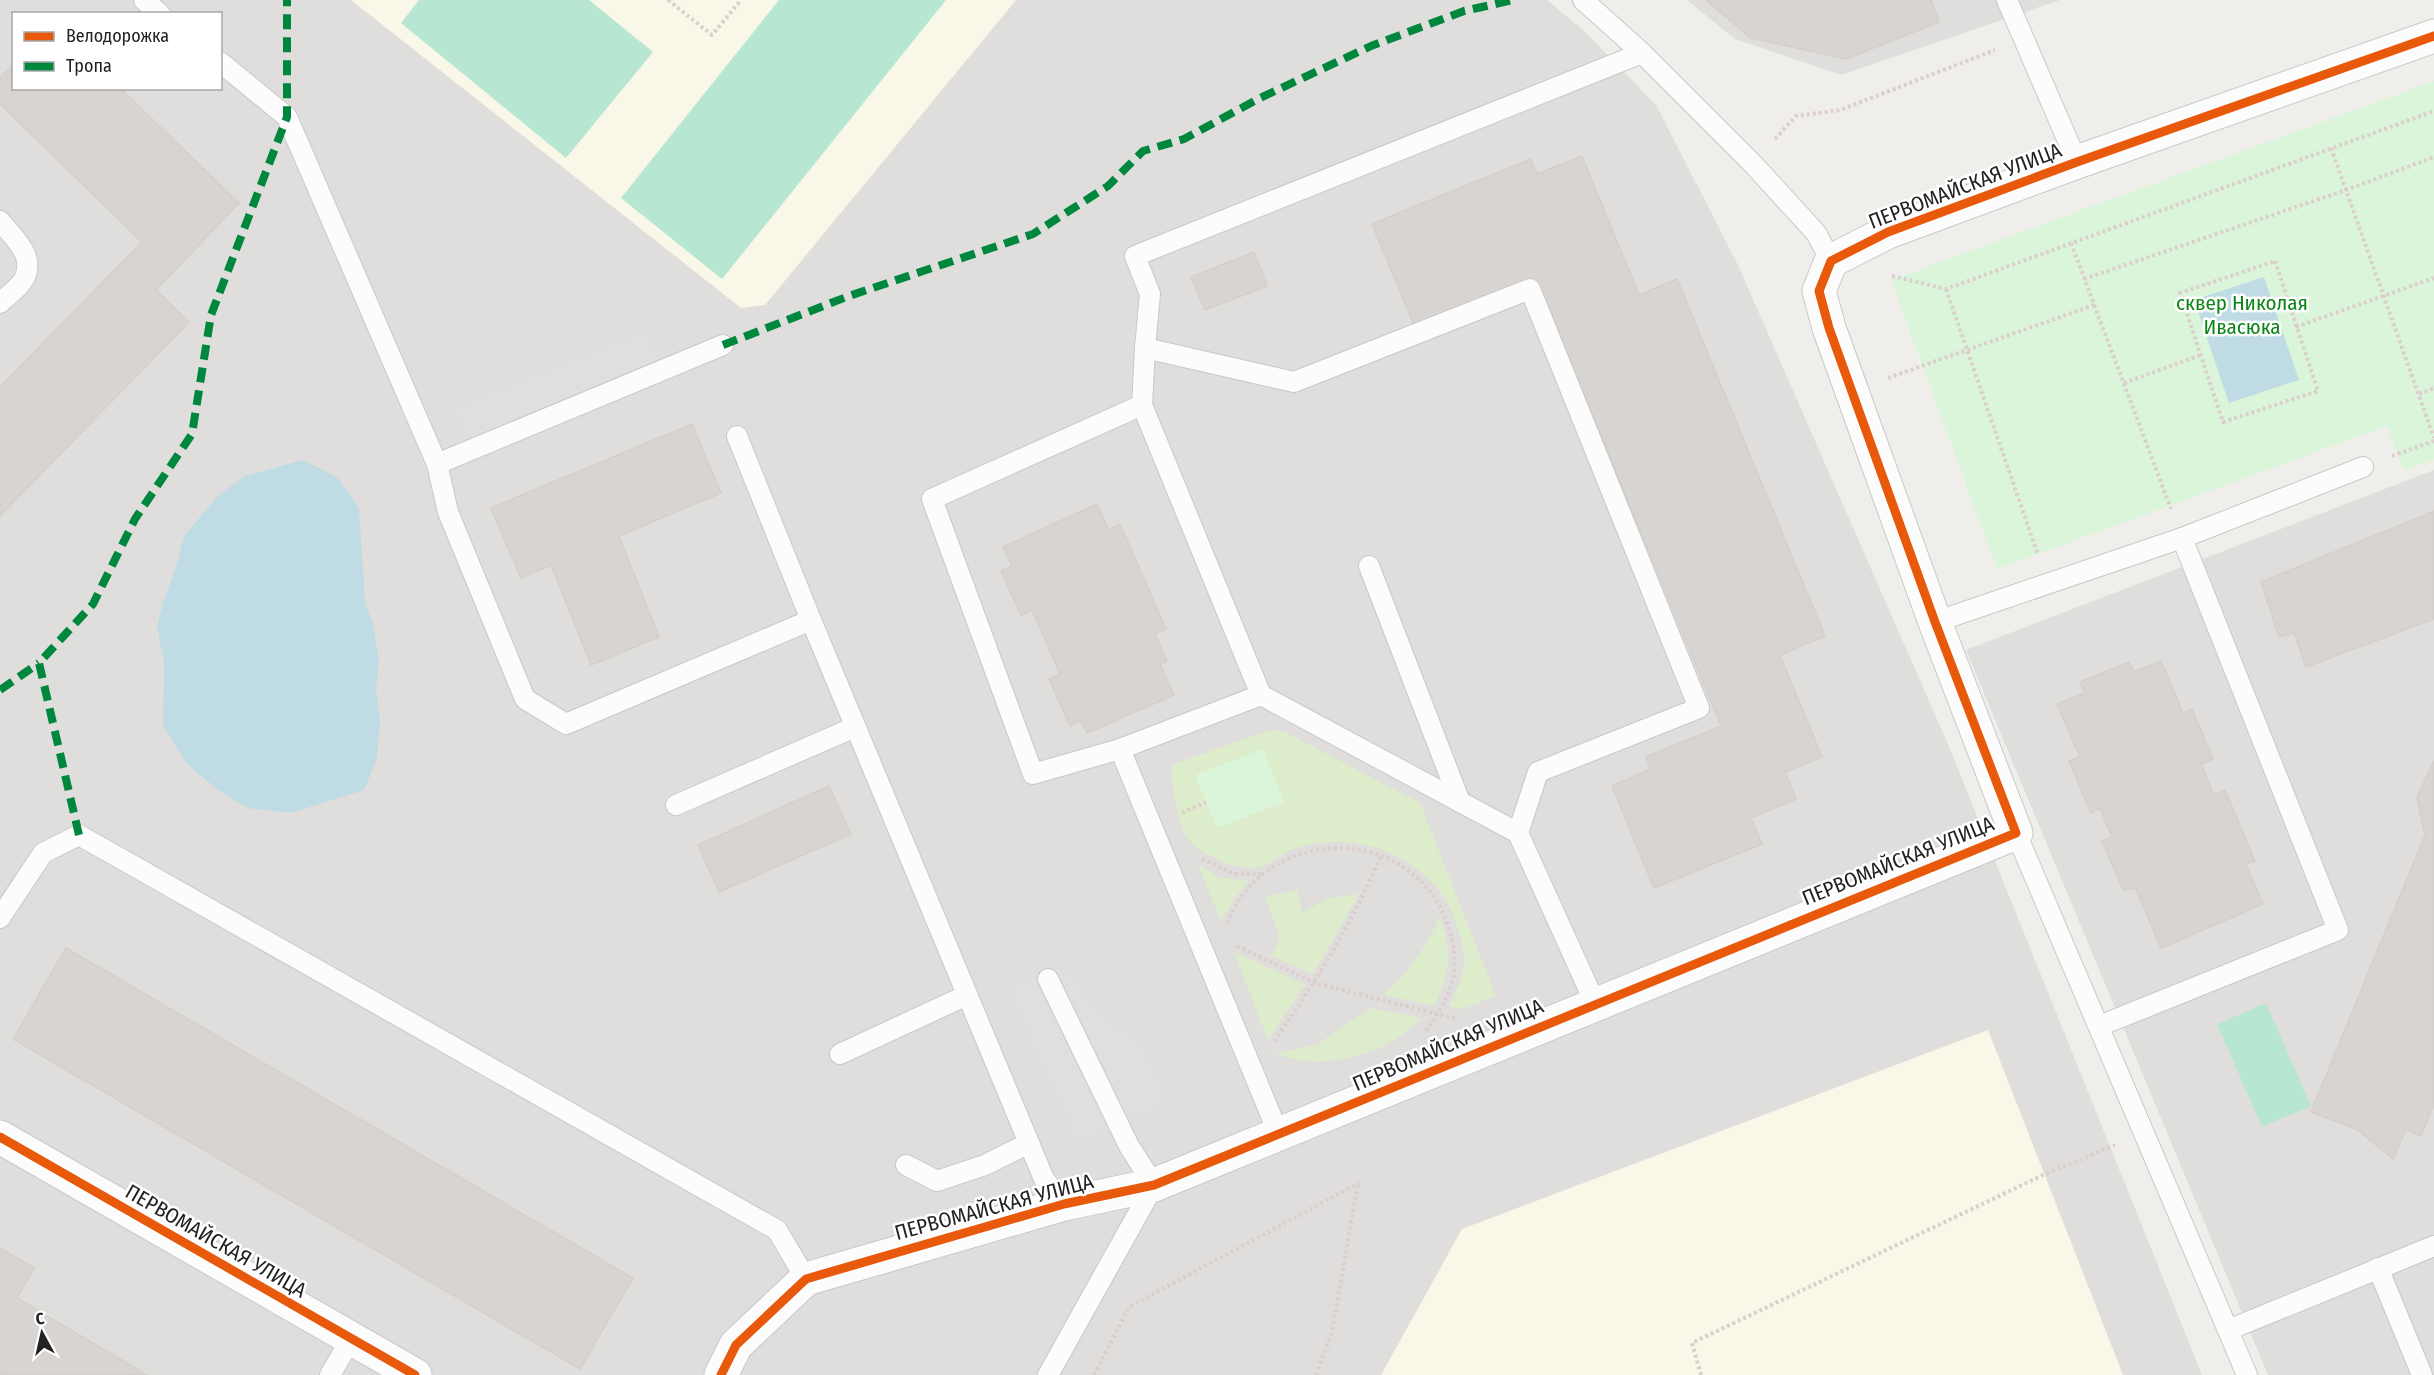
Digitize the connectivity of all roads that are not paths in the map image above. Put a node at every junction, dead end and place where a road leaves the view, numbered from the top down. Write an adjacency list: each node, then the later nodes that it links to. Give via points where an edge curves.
1 (144, 0): 4 (lane)
2 (1583, 0): 6 (lane)
3 (2007, 0): 8 (lane)
4 (158, 12)
5 (2434, 36): 8 (street, ПЕРВОМАЙСКАЯ УЛИЦА)
6 (1641, 53): 10 (lane, via 1816,233); 13 (lane, via 1136,256 1150,294)
7 (222, 64): 16 (lane, via 287,117)
8 (2077, 162): 10 (street, ПЕРВОМАЙСКАЯ УЛИЦА, via 1888,232)
9 (0, 221): 11 (lane, via 22,248 29,264 24,281)
10 (1831, 261): 21 (street, ПЕРВОМАЙСКАЯ УЛИЦА, via 1819,291 1829,328)
11 (0, 303)
12 (723, 345): 16 (lane)
13 (1145, 348): 14 (lane); 27 (lane, via 1294,382 1530,289 1699,708 1538,771)
14 (1142, 405): 22 (lane); 24 (lane, via 932,499 1033,774)
15 (737, 436): 20 (lane)
16 (438, 464): 20 (lane, via 448,512 525,699 566,724)
17 (2363, 467): 18 (lane)
18 (2182, 538): 21 (lane); 33 (lane, via 2338,930)
19 (1369, 566): 25 (lane)
20 (811, 620): 23 (lane)
21 (1935, 622): 28 (street, ПЕРВОМАЙСКАЯ УЛИЦА)
22 (1261, 695): 24 (lane); 25 (lane)
23 (855, 727): 26 (lane); 31 (lane)
24 (1120, 749): 35 (lane)
25 (1460, 802): 27 (lane)
26 (676, 805)
27 (1518, 833): 32 (lane)
28 (2016, 833): 32 (street, ПЕРВОМАЙСКАЯ УЛИЦА); 33 (lane)
29 (0, 918): 43 (lane, via 43,853 79,835 777,1230)
30 (1048, 979): 39 (lane, via 1129,1146)
31 (968, 995): 34 (lane); 37 (lane)
32 (1595, 1004): 35 (street, ПЕРВОМАЙСКАЯ УЛИЦА)
33 (2099, 1026): 44 (lane)
34 (840, 1054)
35 (1279, 1135): 39 (street, ПЕРВОМАЙСКАЯ УЛИЦА)
36 (0, 1137): 45 (street, ПЕРВОМАЙСКАЯ УЛИЦА)
37 (1029, 1143): 38 (lane, via 985,1165 937,1181); 40 (lane, via 1044,1179)
38 (906, 1166)
39 (1154, 1185): 40 (street, ПЕРВОМАЙСКАЯ УЛИЦА); 49 (lane)
40 (1064, 1204): 43 (street, ПЕРВОМАЙСКАЯ УЛИЦА)
41 (2434, 1246): 42 (lane)
42 (2378, 1268): 44 (lane); 51 (lane)
43 (807, 1279): 48 (street, ПЕРВОМАЙСКАЯ УЛИЦА, via 736,1345)
44 (2228, 1330): 50 (lane)
45 (351, 1339): 46 (lane); 47 (street, ПЕРВОМАЙСКАЯ УЛИЦА)
46 (330, 1375)
47 (415, 1375)
48 (720, 1375)
49 (1048, 1375)
50 (2247, 1375)
51 (2422, 1375)

